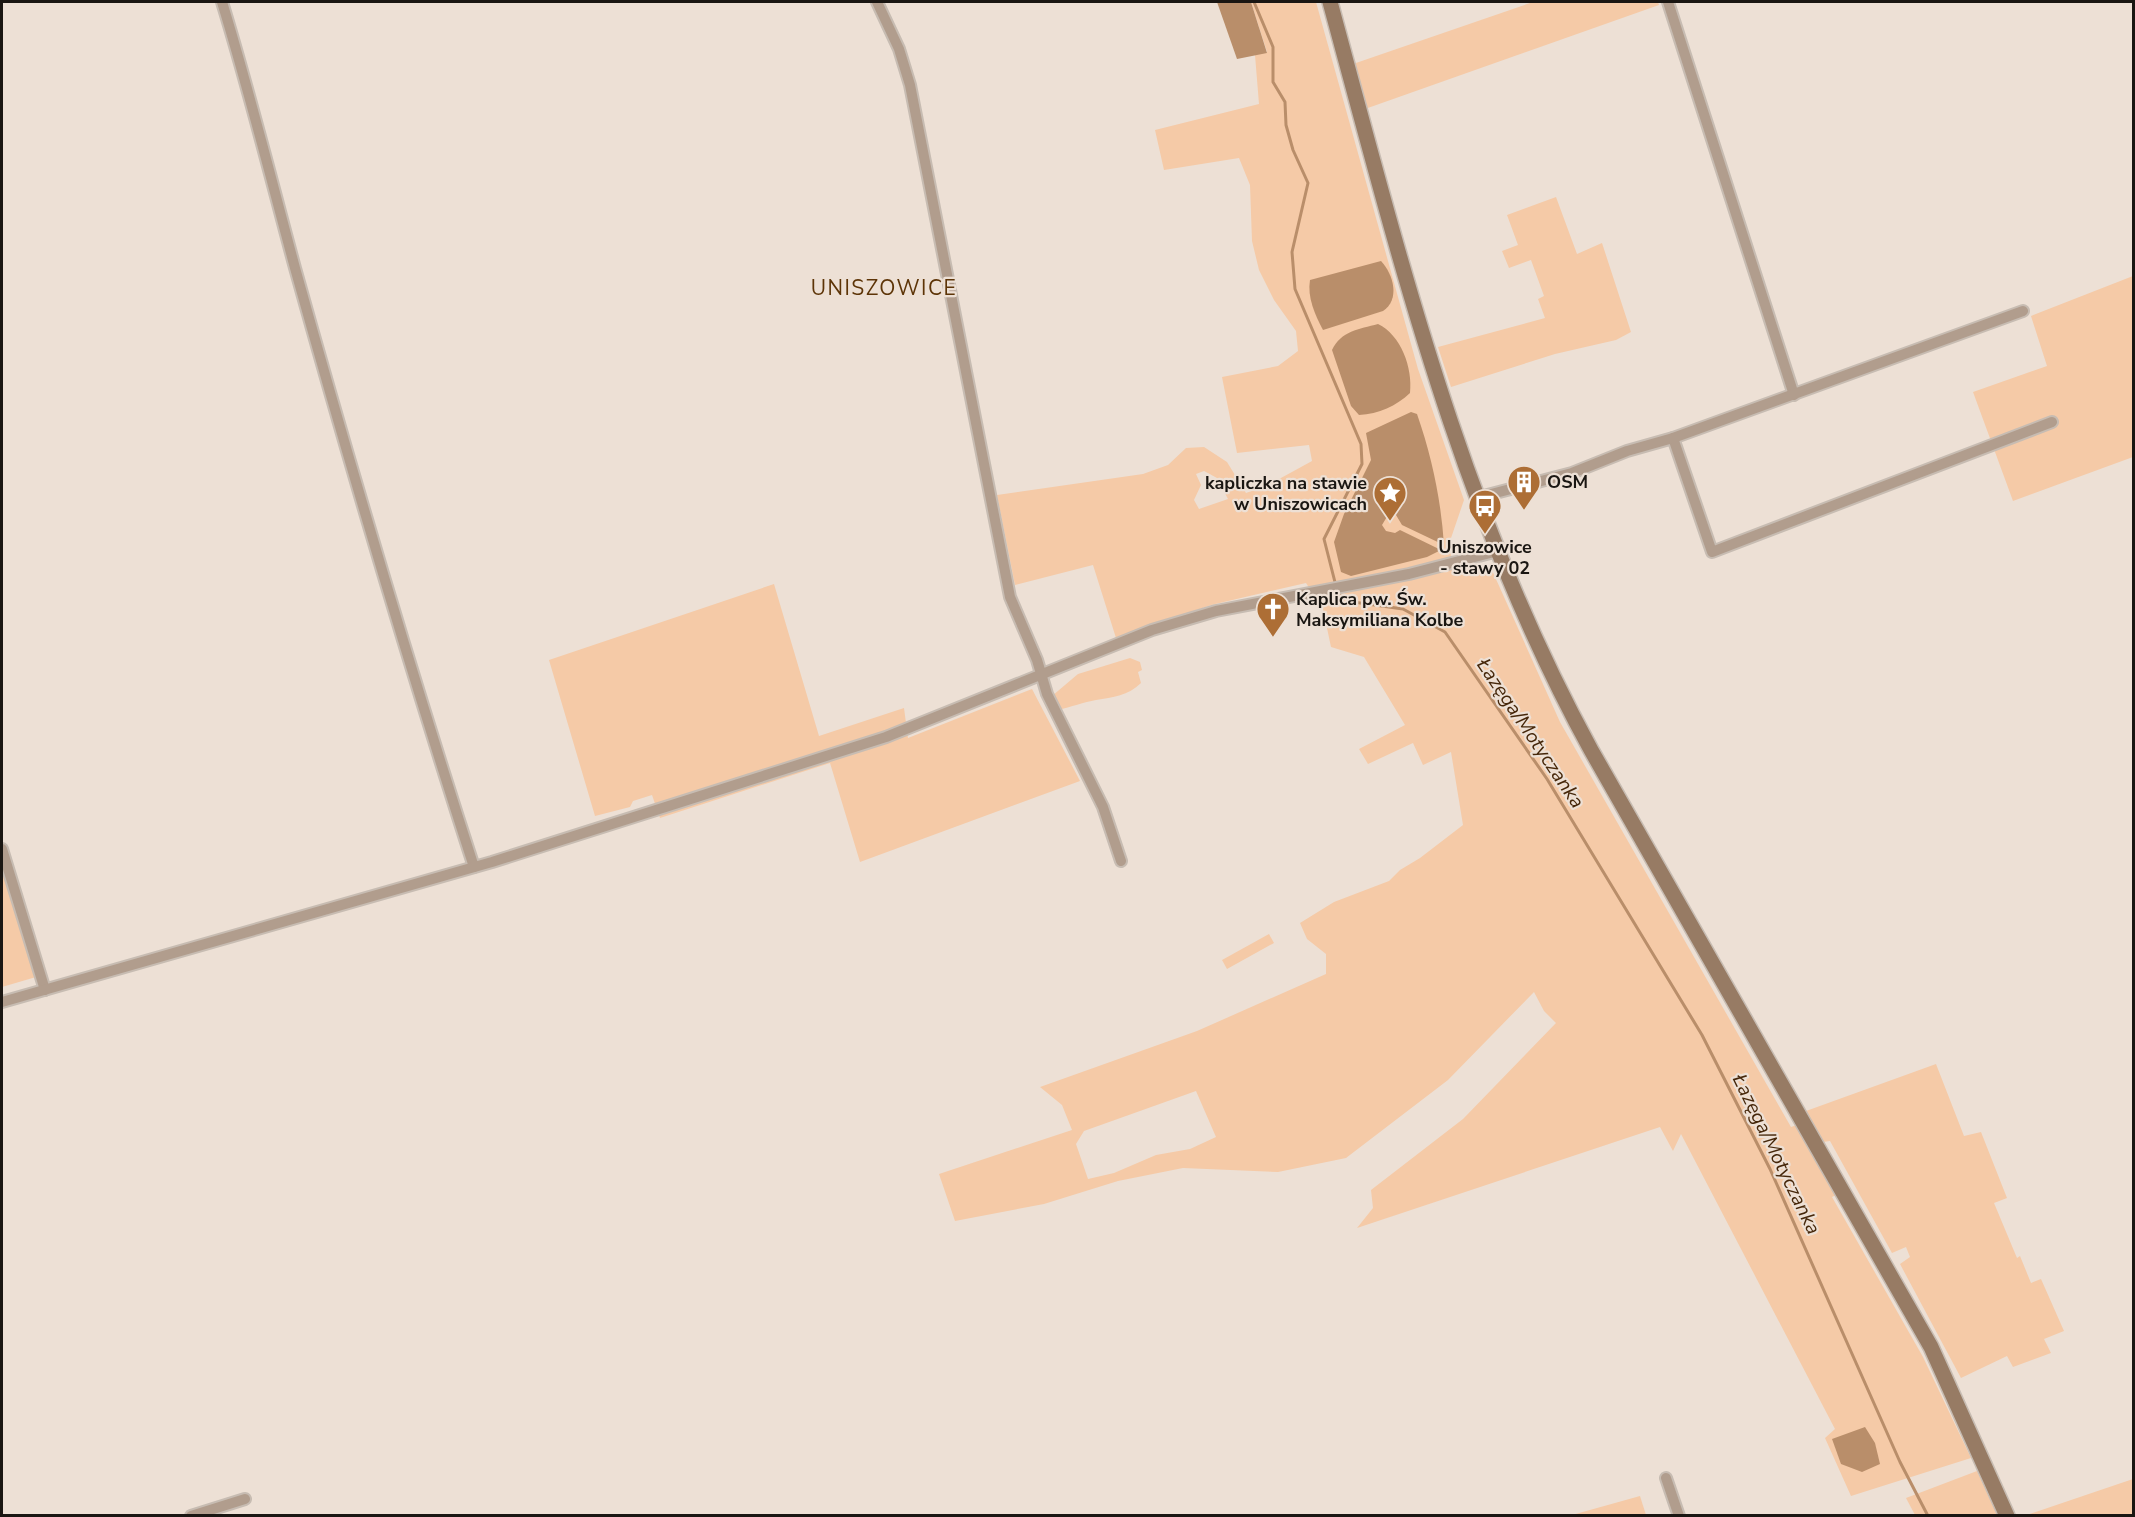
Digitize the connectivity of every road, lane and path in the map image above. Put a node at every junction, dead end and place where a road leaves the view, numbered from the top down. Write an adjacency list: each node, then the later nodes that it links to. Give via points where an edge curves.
1 (222, 2): 14 (street, via 295,268)
2 (877, 2): 11 (street, via 899,49 910,85 1010,597)
3 (1330, 2): 9 (street, via 1427,356)
4 (1668, 2): 6 (street)
5 (2023, 311): 6 (street)
6 (1794, 395): 8 (street)
7 (2052, 422): 8 (street, via 1712,552)
8 (1673, 438): 9 (street, via 1572,472)
9 (1476, 498): 10 (street)
10 (1498, 551): 11 (street, via 1442,567 1216,611 1152,630); 21 (street, via 1577,726 1931,1347)
11 (1042, 675): 13 (street, via 1047,694 1103,807); 14 (street, via 886,737)
12 (2, 849): 15 (street)
13 (1121, 861)
14 (474, 867): 15 (street)
15 (45, 990): 16 (street)
16 (2, 1002)
17 (1666, 1478): 20 (street)
18 (245, 1499): 19 (street)
19 (191, 1515)
20 (1679, 1515)
21 (2007, 1515)

